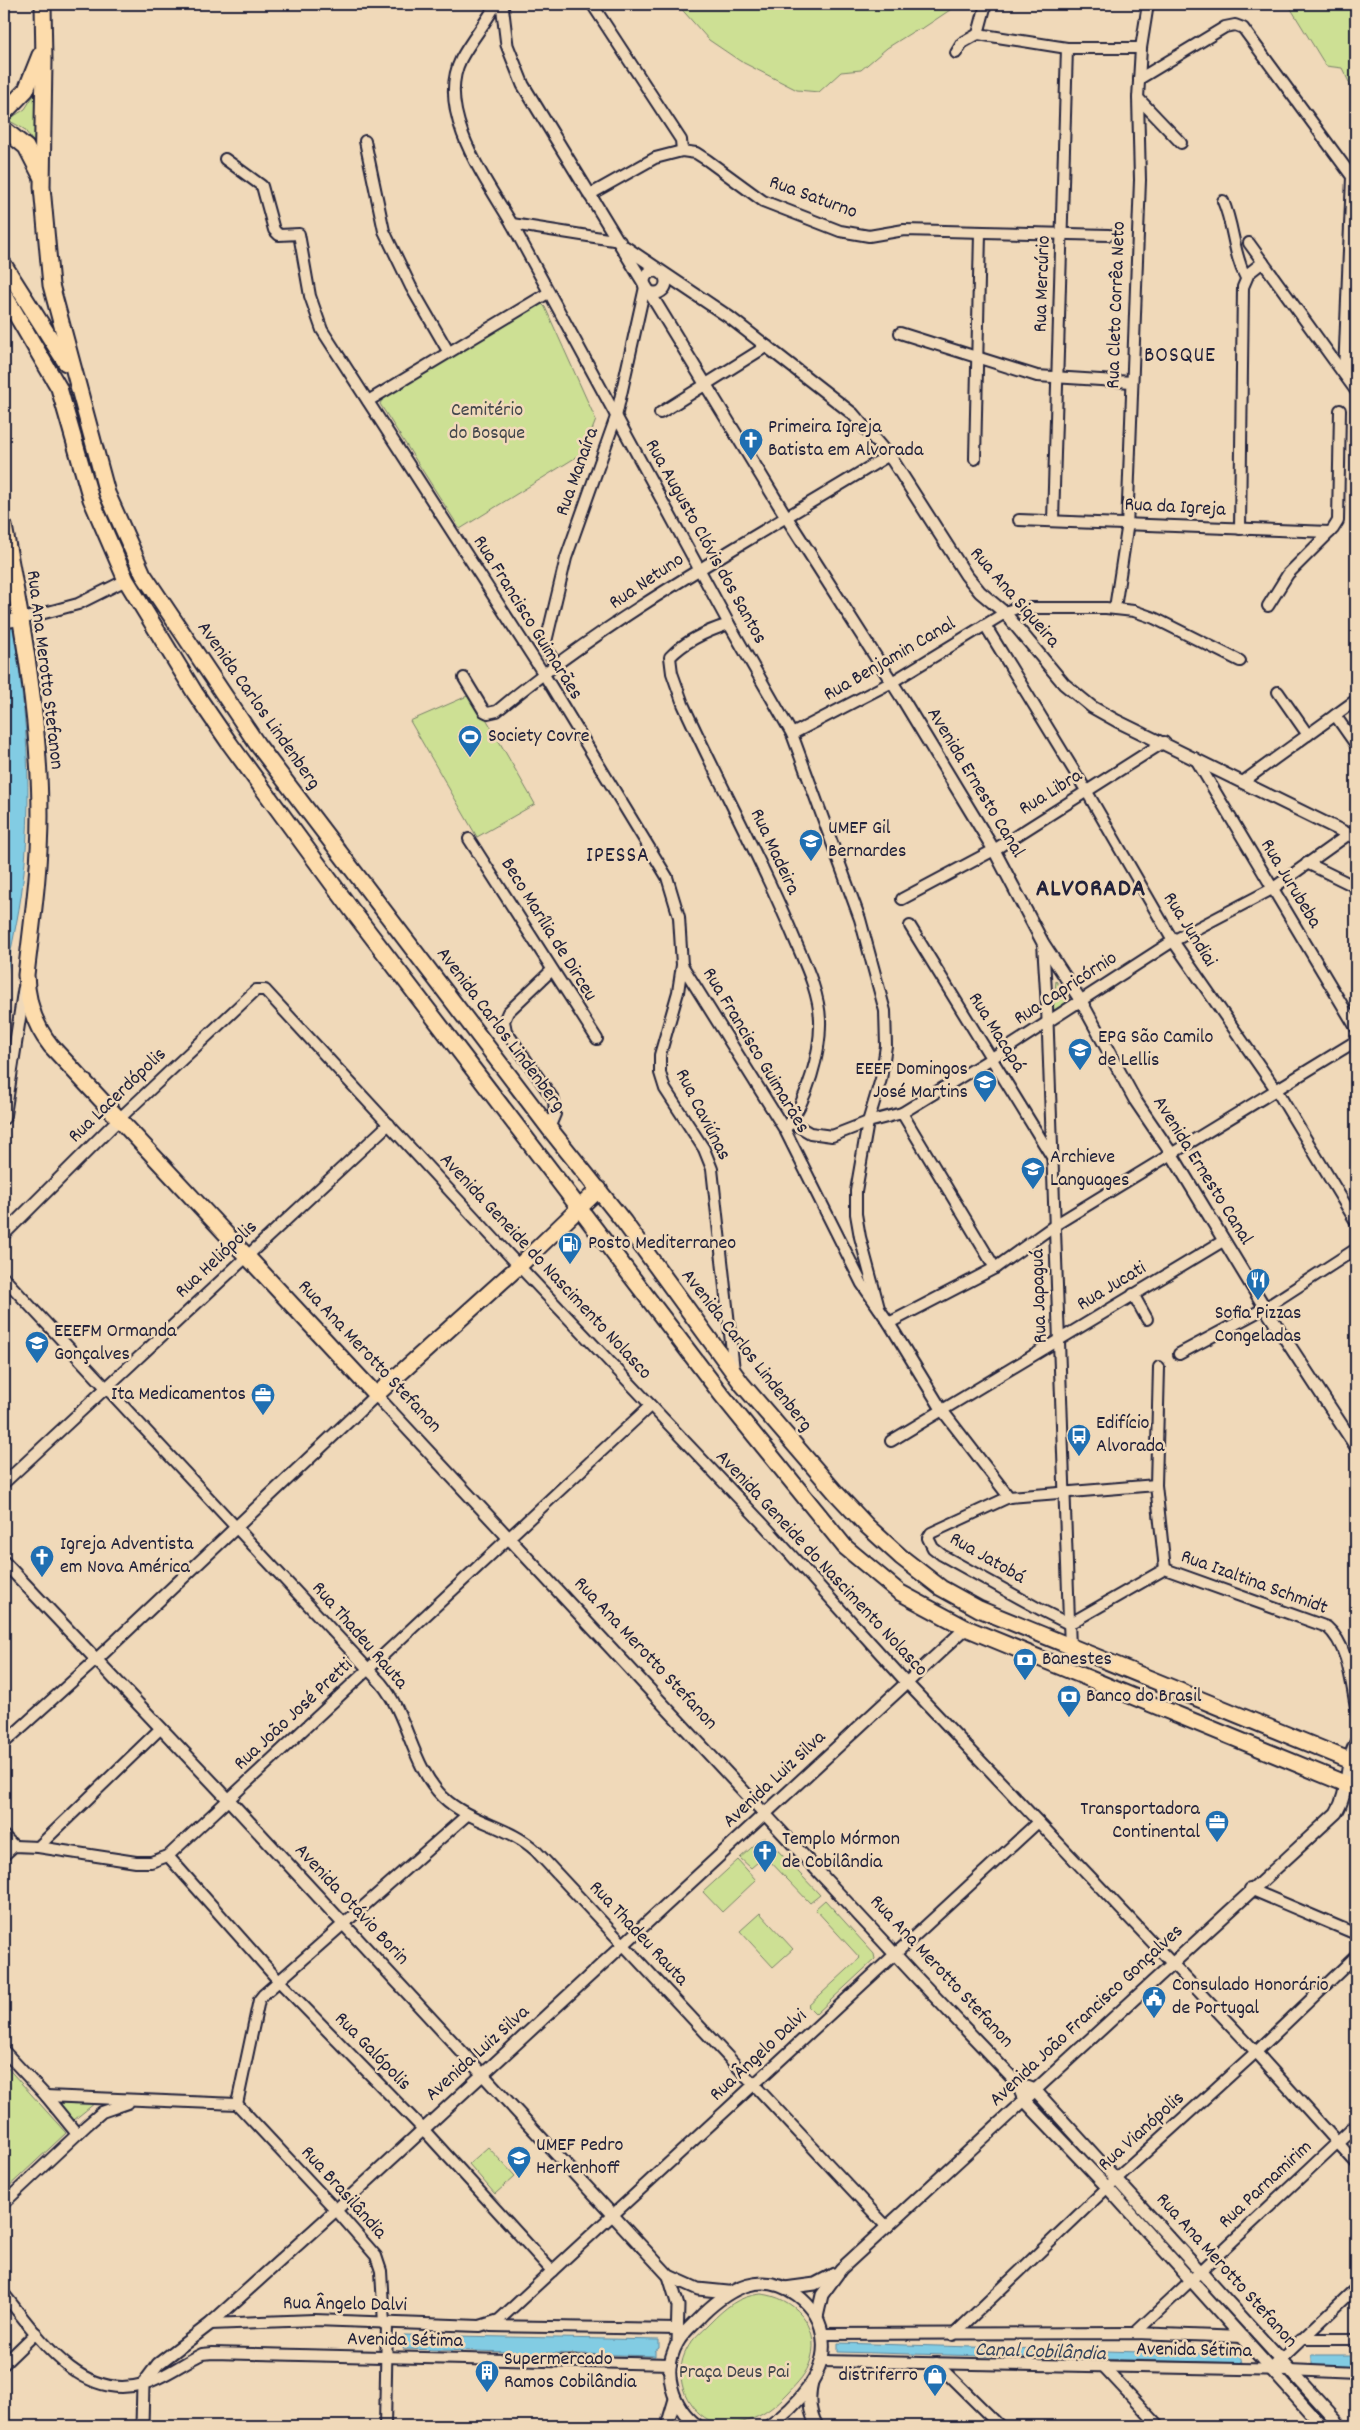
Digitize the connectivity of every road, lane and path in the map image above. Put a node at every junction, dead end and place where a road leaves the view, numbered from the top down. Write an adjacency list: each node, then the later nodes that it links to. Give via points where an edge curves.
1 (43, 4): 8 (main road, Avenida Carlos Lindenberg)
2 (496, 4): 24 (street, Rua Augusto Clóvis dos Santos, via 462,58 455,75 453,99 463,134)
3 (502, 4): 22 (street, Avenida Ernesto Canal, via 507,45 516,72)
4 (592, 4): 18 (street, via 681,140)
5 (986, 4): 7 (street)
6 (1148, 4): 10 (street, Rua Cleto Corrêa Neto)
7 (978, 34): 9 (street); 11 (street, via 962,43)
8 (42, 41): 14 (main road, via 31,81 21,98); 21 (main road, Avenida Carlos Lindenberg)
9 (1067, 48): 10 (street); 26 (street, Rua Mercúrio)
10 (1141, 48): 12 (street, Rua Cleto Corrêa Neto)
11 (956, 53)
12 (1139, 79): 13 (street, Rua Cleto Corrêa Neto); 20 (street, via 1235,24 1243,28)
13 (1138, 98): 17 (street); 46 (street, Rua Cleto Corrêa Neto, via 1140,180)
14 (4, 113)
15 (4, 129): 21 (main road, via 33,156)
16 (365, 141): 42 (street, via 384,231 411,287)
17 (1180, 143)
18 (682, 151): 22 (street, via 655,158); 25 (street, Rua Saturno, via 696,153 763,201 840,231 869,236 904,230)
19 (225, 159): 50 (street, Rua Francisco Guimarães, via 262,186 274,230 279,235 300,234 315,314)
20 (1354, 180): 44 (street)
21 (42, 187): 49 (main road, Avenida Carlos Lindenberg, via 51,285)
22 (589, 195): 28 (street, Avenida Ernesto Canal)
23 (1224, 202): 33 (street, via 1239,263)
24 (512, 224): 28 (street); 37 (street, Rua Augusto Clóvis dos Santos)
25 (980, 233): 26 (street, Rua Saturno); 43 (street)
26 (1062, 234): 27 (street, Rua Saturno); 45 (street, Rua Mercúrio)
27 (1109, 235)
28 (618, 241): 32 (street, Avenida Ernesto Canal); 34 (street, Avenida Ernesto Canal)
29 (1249, 243): 30 (street)
30 (1263, 262): 33 (street); 44 (street)
31 (4, 265): 49 (main road, via 72,372)
32 (662, 273): 34 (street, via 647,274); 35 (street, Rua Ana Siqueira); 36 (street, via 666,281)
33 (1246, 278): 61 (street, via 1243,292)
34 (645, 287): 36 (street, via 653,293); 39 (street, Avenida Ernesto Canal); 53 (street, Rua Manaíra)
35 (683, 287): 36 (street, via 672,284); 41 (street, Rua Ana Siqueira)
36 (663, 289): 39 (street, Avenida Ernesto Canal, via 660,303)
37 (548, 293): 42 (street); 53 (street, Rua Augusto Clóvis dos Santos)
38 (4, 294): 64 (main road, Avenida Carlos Lindenberg, via 60,388 90,499)
39 (666, 320): 47 (street, Avenida Ernesto Canal)
40 (900, 333): 43 (street)
41 (767, 346): 47 (street); 54 (street, Rua Ana Siqueira, via 840,403 865,426)
42 (448, 351): 50 (street)
43 (977, 358): 45 (street); 55 (street)
44 (1344, 374): 48 (street)
45 (1056, 379): 46 (street); 58 (street, Rua Mercúrio)
46 (1132, 382): 59 (street, Rua Cleto Corrêa Neto)
47 (705, 385): 52 (street); 56 (street, Avenida Ernesto Canal)
48 (1356, 391)
49 (81, 394): 113 (main road, Avenida Carlos Lindenberg, via 107,493 143,574 157,597 257,744)
50 (368, 401): 73 (street, Rua Francisco Guimarães)
51 (1340, 410): 62 (street, via 1339,517)
52 (660, 413)
53 (616, 417): 63 (street, Rua Augusto Clóvis dos Santos); 72 (street, Rua Manaíra, via 566,558 545,646)
54 (888, 455): 56 (street, Rua Netuno); 67 (street, Rua Ana Siqueira, via 959,566 980,592)
55 (975, 459)
56 (787, 518): 63 (street, Rua Netuno); 75 (street, Avenida Ernesto Canal)
57 (1019, 520): 58 (street, Rua da Igreja)
58 (1053, 521): 59 (street, Rua da Igreja)
59 (1127, 524): 61 (street, Rua da Igreja); 66 (street, Rua Cleto Corrêa Neto)
60 (4, 526): 68 (main road, Rua Ana Merotto Stefanon)
61 (1240, 529): 62 (street, Rua da Igreja)
62 (1330, 532): 65 (street, via 1288,574)
63 (699, 569): 69 (street, Rua Augusto Clóvis dos Santos); 72 (street, Rua Netuno)
64 (126, 580): 68 (street, via 78,604); 117 (main road, Avenida Carlos Lindenberg, via 156,632 230,744 357,917)
65 (1268, 606)
66 (1115, 608): 67 (street, Rua Benjamin Canal, via 1022,608); 71 (street, Rua Benjamin Canal, via 1154,618)
67 (1005, 613): 70 (street, Rua Benjamin Canal); 81 (street, Rua Ana Siqueira, via 1064,684 1092,707)
68 (13, 620): 98 (main road, Rua Ana Merotto Stefanon, via 35,720 40,816)
69 (729, 624): 79 (street, Rua Augusto Clóvis dos Santos); 112 (street, Rua Madeira, via 707,631 670,657 683,704 772,886 813,984 820,1018 819,1046 810,1079)
70 (985, 625): 75 (street, Rua Benjamin Canal); 85 (street, Rua Jundiai)
71 (1240, 661)
72 (556, 665): 73 (street, Rua Netuno)
73 (543, 673): 74 (street, Rua Netuno, via 497,711 488,713); 96 (street, Rua Francisco Guimarães, via 664,871 679,917)
74 (464, 678)
75 (892, 682): 79 (street, Rua Benjamin Canal); 88 (street, Avenida Ernesto Canal)
76 (1278, 692): 80 (street)
77 (1356, 700): 78 (street)
78 (1335, 715): 80 (street); 82 (street)
79 (792, 734): 110 (street, Rua Augusto Clóvis dos Santos, via 860,919 885,1011 886,1046 881,1079)
80 (1308, 735): 84 (street)
81 (1164, 742): 83 (street, Rua Ana Siqueira); 85 (street, Rua Libra)
82 (1356, 745)
83 (1194, 757): 84 (street, Rua Ana Siqueira); 91 (street, Rua Jurubeba)
84 (1244, 781): 86 (street, Rua Ana Siqueira)
85 (1087, 792): 88 (street, Rua Libra); 94 (street, Rua Jundiai)
86 (1353, 836): 89 (street, Rua Capricórnio)
87 (469, 839): 97 (street, Beco Marília de Dirceu)
88 (994, 850): 92 (street, Rua Libra); 95 (street, Avenida Ernesto Canal)
89 (1307, 862): 90 (street); 91 (street, Rua Capricórnio)
90 (1356, 887)
91 (1272, 889): 94 (street, Rua Capricórnio); 102 (street, Rua Jurubeba)
92 (902, 898)
93 (910, 926): 105 (street, Rua Macapá)
94 (1173, 941): 100 (street, Rua Capricórnio); 106 (street, Rua Jundiai)
95 (1043, 943): 100 (street, Avenida Ernesto Canal); 101 (street, Rua Japaguá)
96 (682, 965): 112 (street, Rua Francisco Guimarães); 135 (street, Rua Caviúnas, via 678,992 660,1055 660,1073 665,1089 704,1149 712,1169)
97 (552, 970): 103 (street, Beco Marília de Dirceu); 113 (street, via 508,1012 504,1021 506,1030 554,1100 555,1114)
98 (26, 975): 108 (street); 109 (main road, Rua Ana Merotto Stefanon, via 31,1009 46,1040)
99 (261, 988): 109 (street, Rua Lacerdópolis); 111 (street, Avenida Geneide do Nascimento Nolasco)
100 (1081, 1001): 101 (street, Rua Capricórnio); 114 (street, Avenida Ernesto Canal, via 1131,1092)
101 (1048, 1020): 105 (street, Rua Capricórnio); 115 (street, Rua Japaguá)
102 (1356, 1028)
103 (597, 1039)
104 (1356, 1041): 106 (street)
105 (992, 1058): 107 (street, Rua Capricórnio); 115 (street, Rua Macapá)
106 (1277, 1090): 114 (street); 118 (street, Rua Jundiai)
107 (902, 1113): 110 (street, Rua Capricórnio); 125 (street)
108 (4, 1118)
109 (119, 1119): 120 (street, Rua Lacerdópolis); 123 (main road, Rua Ana Merotto Stefanon)
110 (868, 1122): 112 (street, Rua Capricórnio, via 832,1136); 128 (street, Rua Augusto Clóvis dos Santos, via 856,1191 856,1214)
111 (389, 1124): 123 (street, Rua Heliópolis); 124 (street, Avenida Geneide do Nascimento Nolasco)
112 (788, 1126): 128 (street, Rua Francisco Guimarães, via 862,1284)
113 (549, 1128): 116 (main road, Avenida Carlos Lindenberg)
114 (1171, 1153): 119 (street); 121 (street, Avenida Ernesto Canal)
115 (1053, 1159): 119 (street, Rua Japaguá)
116 (599, 1189): 117 (main road); 135 (main road, Avenida Carlos Lindenberg)
117 (579, 1206): 124 (main road); 151 (main road, Avenida Carlos Lindenberg, via 721,1394 845,1548 899,1592)
118 (1356, 1222)
119 (1055, 1225): 125 (street); 132 (street, Rua Japaguá)
120 (4, 1234)
121 (1223, 1241): 127 (street, Rua Jucati); 129 (street, Avenida Ernesto Canal, via 1250,1279)
122 (1356, 1249): 129 (street)
123 (247, 1256): 136 (street, Rua Heliópolis); 137 (main road, Rua Ana Merotto Stefanon)
124 (519, 1266): 137 (main road); 138 (street, Avenida Geneide do Nascimento Nolasco)
125 (995, 1268): 131 (street)
126 (4, 1278): 136 (street, Rua Thadeu Rauta)
127 (1133, 1294): 130 (street); 132 (street, Rua Jucati)
128 (879, 1308): 131 (street, Rua Francisco Guimarães)
129 (1265, 1308): 133 (street); 141 (street, Avenida Ernesto Canal)
130 (1147, 1319)
131 (889, 1323): 139 (street, Rua Francisco Guimarães)
132 (1059, 1340): 139 (street, Rua Jucati); 144 (street, Rua Japaguá)
133 (1179, 1354)
134 (1159, 1367): 143 (street, Rua Izaltina Schmidt)
135 (734, 1374): 152 (main road, Avenida Carlos Lindenberg, via 837,1494 901,1557 941,1588 979,1609)
136 (106, 1388): 142 (street, Rua Heliópolis); 146 (street, Rua Thadeu Rauta)
137 (376, 1395): 146 (street); 147 (street, Rua Ana Merotto Stefanon)
138 (650, 1406): 147 (street, Rua João José Pretti); 155 (street, Avenida Geneide do Nascimento Nolasco, via 764,1525)
139 (942, 1410): 140 (street, Rua Jucati); 145 (street, Rua Francisco Guimarães)
140 (891, 1440)
141 (1356, 1447)
142 (4, 1483)
143 (1156, 1486): 144 (street, Rua Jatobá); 149 (street, Rua Izaltina Schmidt)
144 (1065, 1492): 145 (street, Rua Jatobá); 150 (street, Rua Japaguá)
145 (1009, 1497): 150 (street, Rua Jatobá, via 931,1533 928,1538 933,1548 948,1559)
146 (237, 1527): 153 (street); 154 (street, Rua Thadeu Rauta)
147 (510, 1538): 154 (street, Rua João José Pretti); 163 (street, Rua Ana Merotto Stefanon)
148 (4, 1562): 153 (street, Avenida Otávio Borin)
149 (1165, 1569): 150 (street); 156 (street, Rua Izaltina Schmidt, via 1327,1627 1340,1645)
150 (1070, 1624): 152 (street, Rua Japaguá)
151 (966, 1628): 155 (street, Avenida Luiz Silva); 161 (main road, Avenida Carlos Lindenberg)
152 (1070, 1648): 160 (main road, Avenida Carlos Lindenberg)
153 (97, 1659): 157 (street, Avenida Otávio Borin); 159 (street)
154 (369, 1668): 162 (street, Rua João José Pretti); 164 (street, Rua Thadeu Rauta, via 395,1704 428,1780 444,1798)
155 (907, 1683): 163 (street, Avenida Luiz Silva); 165 (street, Avenida Geneide do Nascimento Nolasco)
156 (1356, 1707)
157 (161, 1728): 162 (street, Avenida Otávio Borin); 168 (street)
158 (1356, 1742): 160 (street, Avenida João Francisco Gonçalves)
159 (4, 1743)
160 (1352, 1762): 161 (street, Avenida João Francisco Gonçalves)
161 (1351, 1786): 171 (street, Avenida João Francisco Gonçalves, via 1336,1813)
162 (228, 1799): 170 (street, Rua João José Pretti); 172 (street, Avenida Otávio Borin)
163 (766, 1814): 174 (street, Avenida Luiz Silva); 175 (street, Rua Ana Merotto Stefanon)
164 (467, 1815): 172 (street); 174 (street, Rua Thadeu Rauta, via 531,1846)
165 (1038, 1822): 175 (street, Rua Ângelo Dalvi); 177 (street, Avenida Geneide do Nascimento Nolasco)
166 (4, 1836): 167 (street)
167 (14, 1846): 168 (street, Rua João José Pretti); 169 (street)
168 (38, 1847): 170 (street, Rua João José Pretti, via 136,1862 151,1862)
169 (4, 1855)
170 (168, 1856): 178 (street, Rua Galópolis)
171 (1250, 1889): 173 (street); 177 (street, Avenida João Francisco Gonçalves)
172 (343, 1924): 178 (street); 181 (street, Avenida Otávio Borin)
173 (1356, 1934)
174 (624, 1944): 181 (street, Avenida Luiz Silva); 183 (street, Rua Thadeu Rauta)
175 (895, 1954): 182 (street, Rua Ana Merotto Stefanon); 183 (street, Rua Ângelo Dalvi)
176 (1356, 1956): 180 (street, Rua Vianópolis)
177 (1171, 1963): 180 (street, Avenida Geneide do Nascimento Nolasco); 184 (street, Avenida João Francisco Gonçalves)
178 (278, 1980): 188 (street, via 259,2000); 190 (street, Rua Galópolis)
179 (4, 2051): 185 (street)
180 (1256, 2052): 192 (street, Avenida Geneide do Nascimento Nolasco); 194 (street, Rua Vianópolis)
181 (483, 2076): 190 (street, Avenida Luiz Silva); 197 (street, Avenida Otávio Borin)
182 (1017, 2083): 184 (street, Rua Ana Merotto Stefanon); 186 (street, Rua Ana Merotto Stefanon)
183 (753, 2085): 197 (street, Rua Ângelo Dalvi); 198 (street, Rua Thadeu Rauta)
184 (1035, 2090): 186 (street, Avenida João Francisco Gonçalves); 194 (street, Rua Ana Merotto Stefanon)
185 (46, 2096): 187 (street); 191 (street)
186 (1024, 2100): 194 (street, Rua Ana Merotto Stefanon); 198 (street, Avenida João Francisco Gonçalves)
187 (134, 2101): 188 (street); 191 (street, via 102,2112)
188 (237, 2104): 196 (street, Rua Brasilândia)
189 (1356, 2125): 192 (street, Rua Parnamirim)
190 (423, 2129): 196 (street, Avenida Luiz Silva); 201 (street, Rua Galópolis)
191 (77, 2134): 195 (street)
192 (1338, 2143): 193 (street, Avenida Geneide do Nascimento Nolasco); 200 (street, Rua Parnamirim)
193 (1356, 2163)
194 (1111, 2183): 200 (street, Rua Ana Merotto Stefanon); 203 (street, Rua Ana Merotto Stefanon); 218 (street, Rua Vianópolis)
195 (4, 2203)
196 (336, 2210): 210 (street, Avenida Luiz Silva); 211 (street, Rua Brasilândia, via 378,2261)
197 (613, 2215): 201 (street, Rua Ângelo Dalvi); 202 (street, Avenida Otávio Borin)
198 (886, 2226): 199 (street, Avenida João Francisco Gonçalves)
199 (841, 2268): 204 (street, Avenida João Francisco Gonçalves, via 815,2284); 209 (street, Avenida João Francisco Gonçalves, via 822,2295)
200 (1200, 2270): 203 (street, Rua Parnamirim); 224 (street, Rua Ana Merotto Stefanon)
201 (552, 2271): 208 (street, Rua Ângelo Dalvi)
202 (669, 2276): 206 (street, Avenida Otávio Borin, via 698,2289); 214 (street, Avenida Otávio Borin, via 676,2296)
203 (1190, 2280): 216 (street, Rua Parnamirim); 219 (street, Rua Ana Merotto Stefanon)
204 (783, 2288): 206 (street, via 755,2284); 209 (street, via 802,2299)
205 (1356, 2288): 220 (street)
206 (728, 2292): 222 (street)
207 (4, 2294): 215 (street)
208 (504, 2317): 212 (street, Rua Ângelo Dalvi); 213 (street)
209 (817, 2317): 217 (street)
210 (210, 2324): 211 (street, Rua Ângelo Dalvi, via 314,2320); 234 (street, Avenida Luiz Silva, via 158,2364)
211 (385, 2324): 212 (street, Rua Ângelo Dalvi); 223 (street, Rua Brasilândia)
212 (480, 2326): 213 (street, Rua Ângelo Dalvi)
213 (512, 2326): 214 (street, Rua Ângelo Dalvi)
214 (679, 2329): 222 (street, Avenida Otávio Borin)
215 (36, 2333): 227 (street); 234 (street, via 63,2361 96,2384 111,2387)
216 (1135, 2333): 218 (street); 219 (street)
217 (822, 2334): 218 (street); 225 (street)
218 (953, 2335)
219 (1243, 2337): 230 (street, Rua Ana Merotto Stefanon)
220 (1301, 2339): 221 (street); 224 (street)
221 (1356, 2339)
222 (677, 2343): 228 (street)
223 (387, 2359): 228 (street, Avenida Sétima); 234 (street, Avenida Sétima, via 202,2354); 237 (street, Rua Brasilândia)
224 (1280, 2360): 230 (street); 231 (street, Rua Ana Merotto Stefanon)
225 (822, 2362): 226 (street, Avenida Sétima); 233 (street)
226 (936, 2363): 229 (street, Avenida Sétima); 242 (street)
227 (4, 2364)
228 (671, 2365): 235 (street)
229 (1104, 2367): 230 (street, Avenida Sétima); 243 (street)
230 (1270, 2369): 231 (street, Avenida Sétima); 244 (street, Rua Ana Merotto Stefanon)
231 (1289, 2370): 232 (street, Avenida Sétima); 245 (street, Rua Ana Merotto Stefanon)
232 (1356, 2373)
233 (812, 2382): 240 (street); 241 (street, via 809,2403)
234 (143, 2384): 236 (street)
235 (675, 2399): 238 (street); 239 (street, via 686,2416)
236 (142, 2426)
237 (385, 2426)
238 (667, 2426)
239 (698, 2426)
240 (769, 2426)
241 (817, 2426)
242 (1000, 2426)
243 (1159, 2426)
244 (1322, 2426)
245 (1341, 2426)

